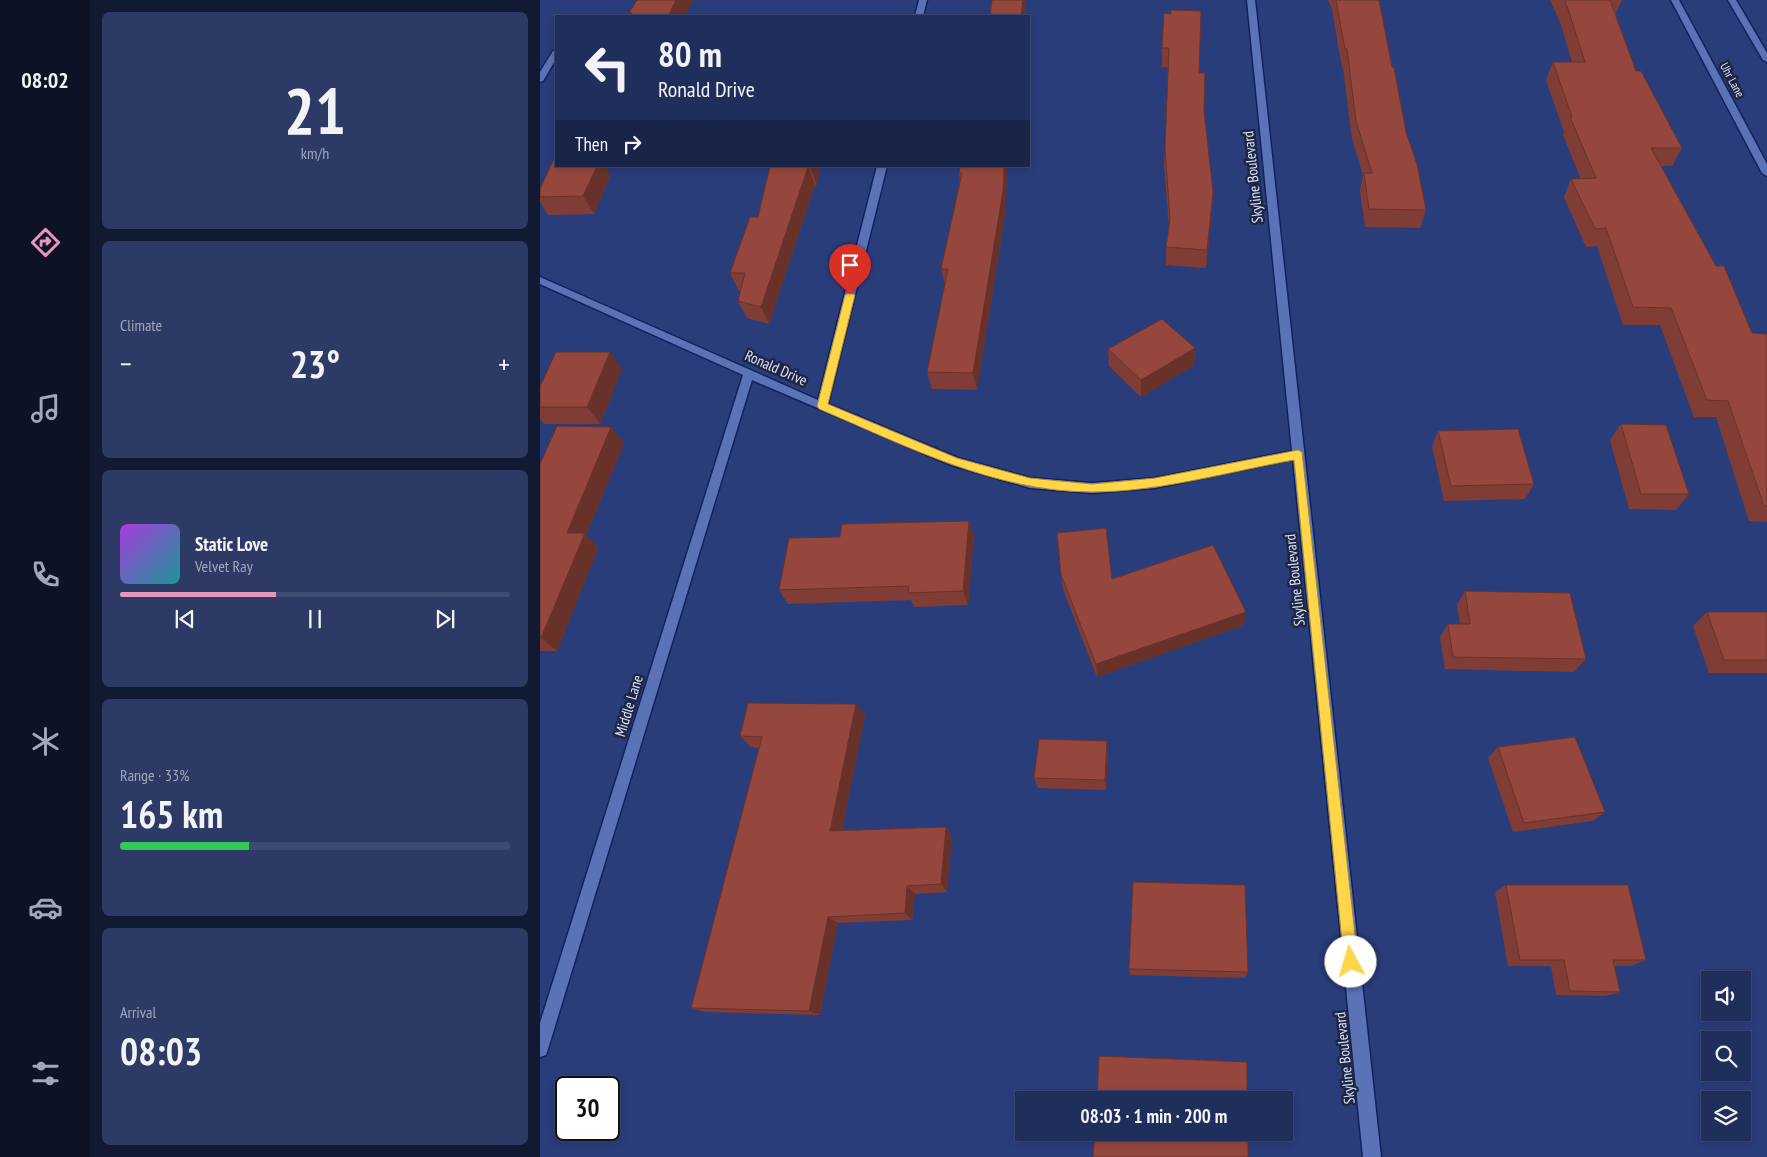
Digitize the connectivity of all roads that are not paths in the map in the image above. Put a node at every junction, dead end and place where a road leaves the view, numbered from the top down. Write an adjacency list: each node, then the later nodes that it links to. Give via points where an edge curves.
1 (923, 0): 5 (street)
2 (1251, 0): 14 (street, Skyline Boulevard)
3 (1675, 0): 10 (street, Uhr Lane)
4 (1732, 0): 7 (street)
5 (919, 15)
6 (555, 55): 8 (street)
7 (1767, 60)
8 (540, 79)
9 (882, 167): 13 (street)
10 (1767, 173)
11 (540, 280): 12 (street, Ronald Drive)
12 (749, 373): 13 (street, Ronald Drive); 15 (street, Middle Lane)
13 (822, 406): 14 (street, Ronald Drive, via 955,462 1030,483 1092,488 1155,482)
14 (1298, 454): 16 (street, Skyline Boulevard)
15 (540, 1049)
16 (1372, 1157)

